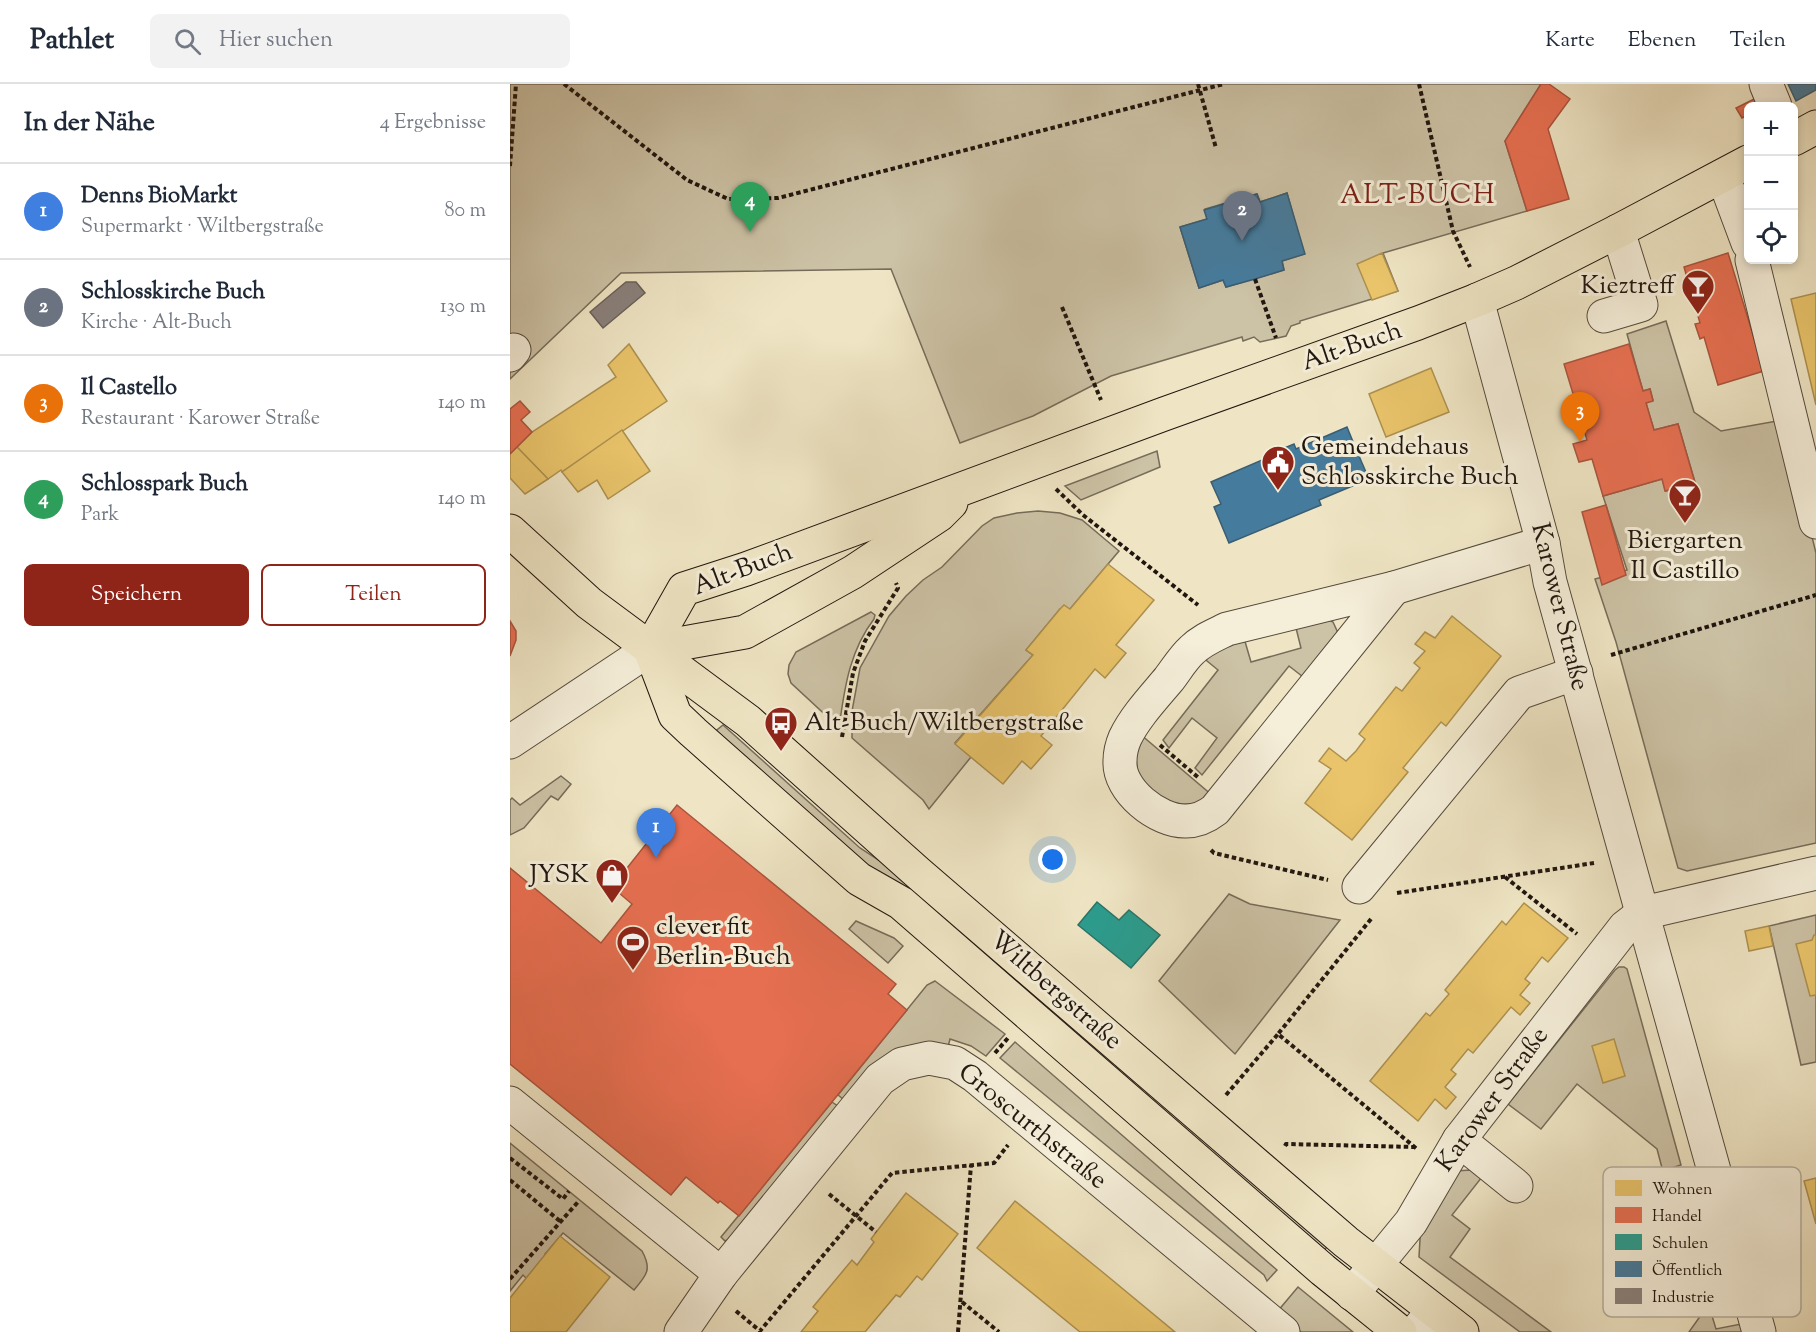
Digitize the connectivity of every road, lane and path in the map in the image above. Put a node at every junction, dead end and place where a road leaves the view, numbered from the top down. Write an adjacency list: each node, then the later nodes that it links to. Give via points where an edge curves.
1 (516, 84): 12 (path)
2 (564, 84): 7 (path, via 687,180 728,199 778,198)
3 (1198, 84): 7 (path)
4 (1224, 84): 7 (path)
5 (1419, 84): 18 (path, via 1453,231)
6 (1766, 84): 8 (street)
7 (1200, 90): 11 (path)
8 (1773, 102)
9 (1816, 127): 10 (main road)
10 (1798, 137)
11 (1216, 148)
12 (510, 166)
13 (1736, 169): 14 (street, Alt-Buch); 15 (main road, Alt-Buch)
14 (1744, 215)
15 (1618, 231): 18 (main road, Alt-Buch, via 1515,283); 20 (street, via 1641,305)
16 (1753, 264): 25 (street)
17 (1255, 279): 21 (path)
18 (1474, 285): 23 (main road, Alt-Buch, via 1419,323); 27 (street, Karower Straße)
19 (1062, 307): 22 (path)
20 (1604, 315)
21 (1276, 339)
22 (1101, 400)
23 (1039, 460): 24 (main road, Alt-Buch); 31 (path, via 1048,482 1083,515)
24 (968, 487): 32 (main road, Alt-Buch, via 939,515 881,554 745,632); 32 (main road, Alt-Buch, via 684,589)
25 (1816, 522)
26 (510, 531): 32 (main road, Wiltbergstraße, via 589,603)
27 (1544, 543): 29 (street); 34 (street, Karower Straße, via 1550,582)
28 (893, 577): 36 (path, via 898,588 865,641 853,673)
29 (1394, 588): 31 (street); 38 (street)
30 (1816, 595): 33 (path)
31 (1227, 629): 35 (street, via 1192,650)
32 (650, 649): 37 (street); 62 (main road, Wiltbergstraße, via 748,721 917,872); 65 (main road, Wiltbergstraße, via 675,715 693,732 859,879 901,903)
33 (1611, 655)
34 (1576, 673): 40 (street, Karower Straße); 43 (street, via 1519,693)
35 (1134, 724): 38 (path); 38 (street, via 1125,739 1119,764 1132,793 1167,818 1184,821 1203,819)
36 (842, 737)
37 (510, 742)
38 (1225, 800)
39 (1211, 849): 43 (path)
40 (1628, 858): 42 (path); 44 (street, Karower Straße)
41 (1816, 873): 44 (street, Karower Straße)
42 (1504, 876): 43 (path); 45 (path)
43 (1368, 900): 46 (path)
44 (1643, 913): 50 (street, Karower Straße, via 1624,927); 55 (street, Karower Straße)
45 (1582, 937)
46 (1278, 1034): 47 (path); 51 (path)
47 (1221, 1100)
48 (510, 1103): 64 (street)
49 (1027, 1121): 54 (path, via 994,1163); 64 (street, Groscurthstraße, via 955,1063 929,1058 902,1064 879,1079); 73 (street, Groscurthstraße)
50 (1459, 1140): 57 (street); 62 (street, Karower Straße, via 1410,1222)
51 (1415, 1147): 52 (path, via 1286,1144); 53 (path)
52 (1280, 1151)
53 (1420, 1151)
54 (971, 1165): 59 (path, via 892,1173); 66 (path)
55 (1713, 1167)
56 (510, 1180): 60 (path)
57 (1516, 1186)
58 (584, 1195): 60 (path)
59 (856, 1216): 61 (path); 70 (path)
60 (561, 1222): 63 (path)
61 (876, 1232)
62 (1376, 1265): 65 (street, Karower Straße); 68 (main road, Wiltbergstraße)
63 (510, 1279)
64 (715, 1282): 69 (street, Groscurthstraße); 70 (path)
65 (1352, 1294): 74 (main road, Wiltbergstraße)
66 (962, 1301): 71 (path); 72 (path)
67 (1755, 1317): 76 (street, Karower Straße)
68 (1425, 1321): 75 (main road, Wiltbergstraße)
69 (681, 1332)
70 (760, 1332)
71 (958, 1332)
72 (999, 1332)
73 (1284, 1332)
74 (1400, 1332)
75 (1462, 1332)
76 (1759, 1332)

